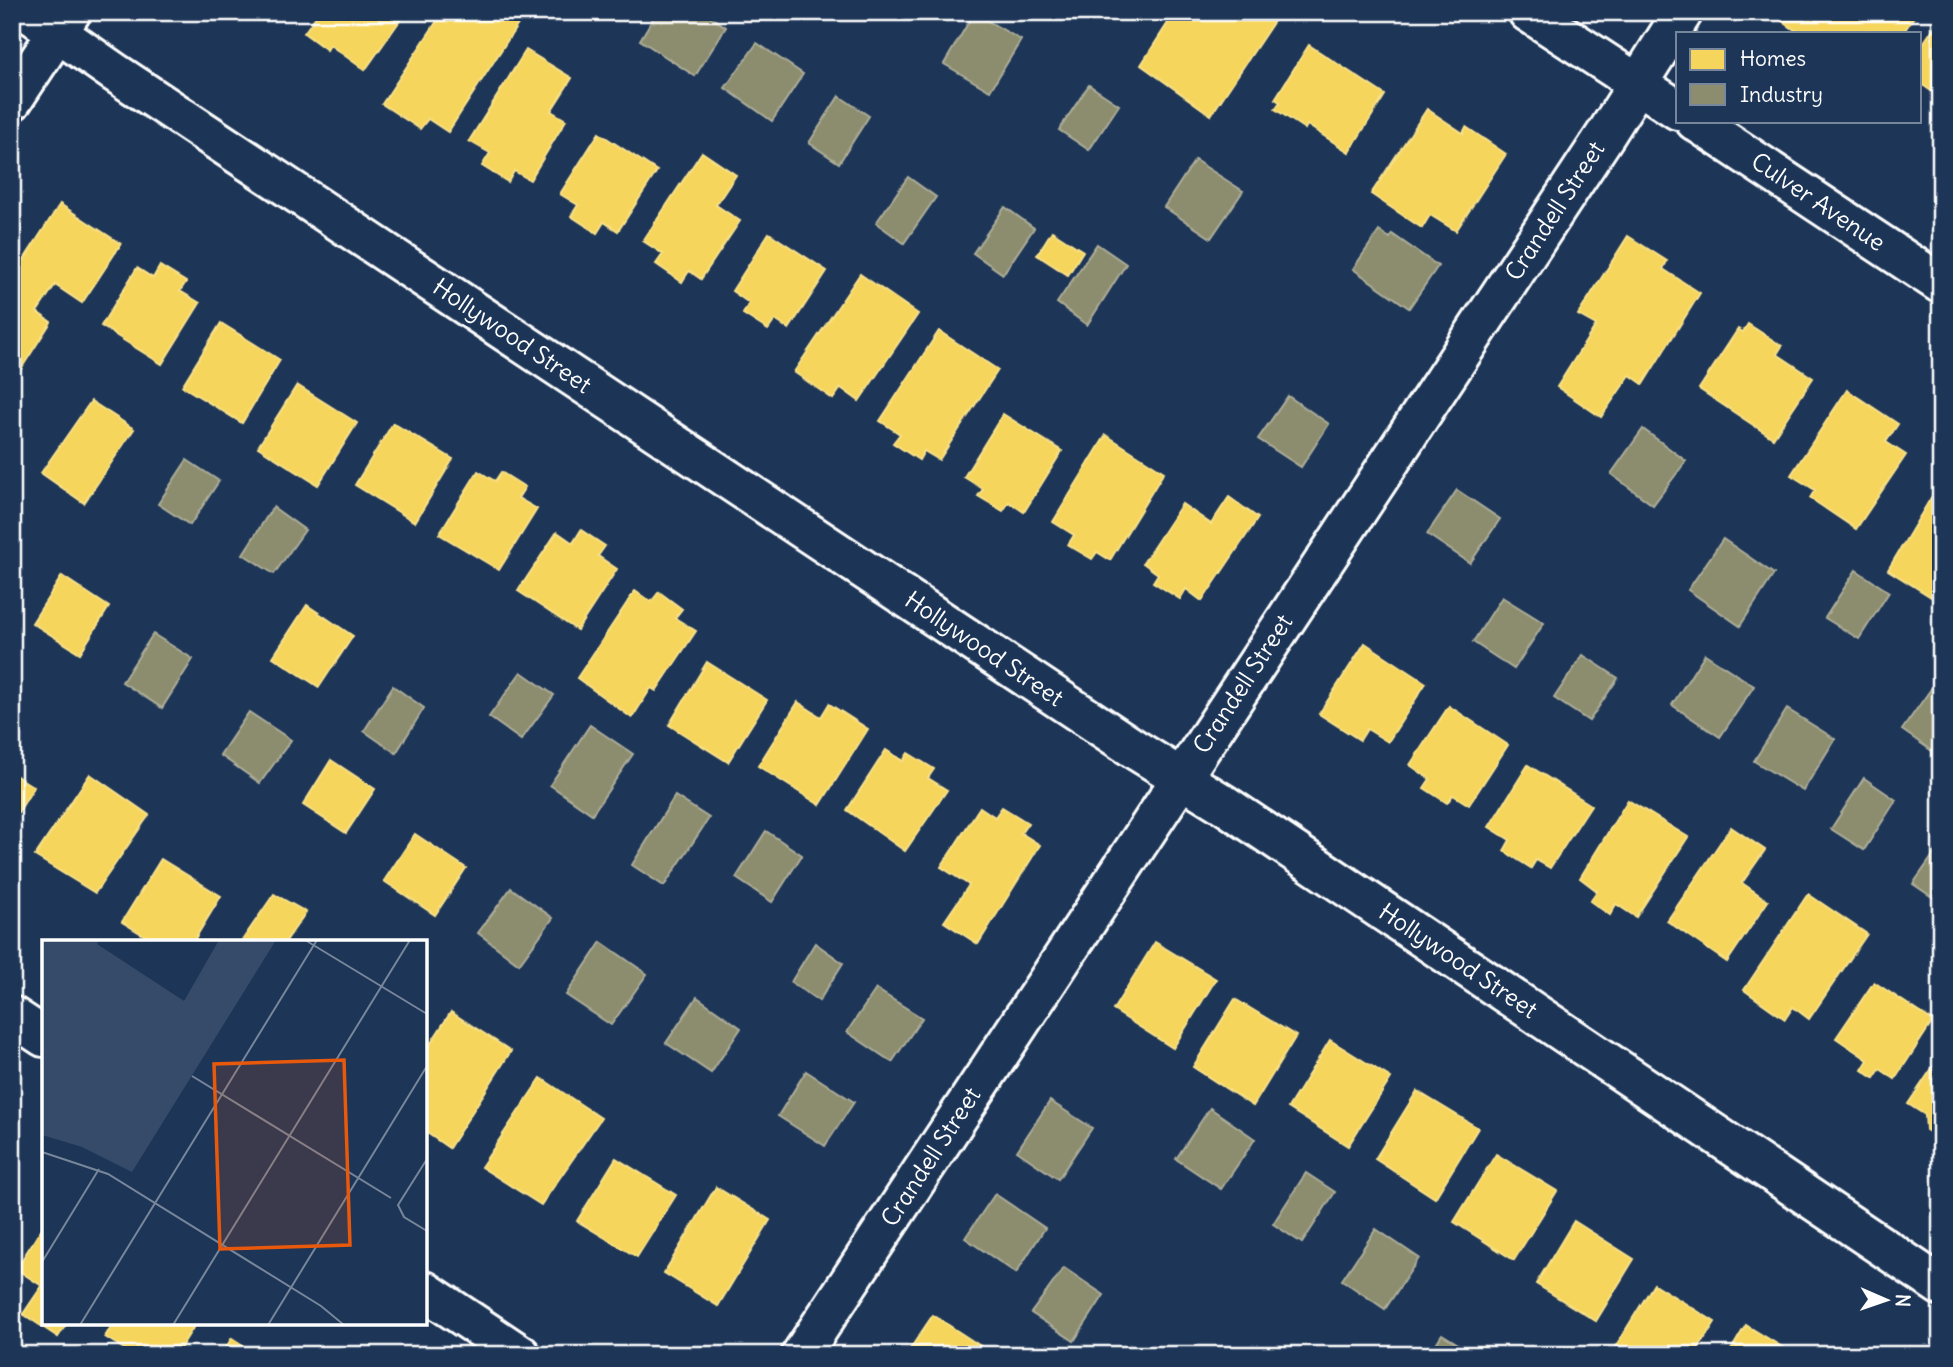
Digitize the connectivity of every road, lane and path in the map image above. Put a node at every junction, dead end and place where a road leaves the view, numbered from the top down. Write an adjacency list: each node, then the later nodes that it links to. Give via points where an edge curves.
1 (1528, 12): 4 (street)
2 (1683, 12): 4 (street, Crandell Street)
3 (52, 19): 5 (street); 9 (street, Hollywood Street)
4 (1637, 84): 6 (street); 9 (street, Crandell Street)
5 (12, 100)
6 (1676, 109)
7 (1697, 122): 8 (street, Culver Avenue)
8 (1941, 284)
9 (1182, 778): 12 (street, Hollywood Street); 15 (street, Crandell Street)
10 (12, 1016): 11 (street)
11 (42, 1036)
12 (1941, 1286)
13 (427, 1292): 14 (street)
14 (521, 1355)
15 (801, 1355)

